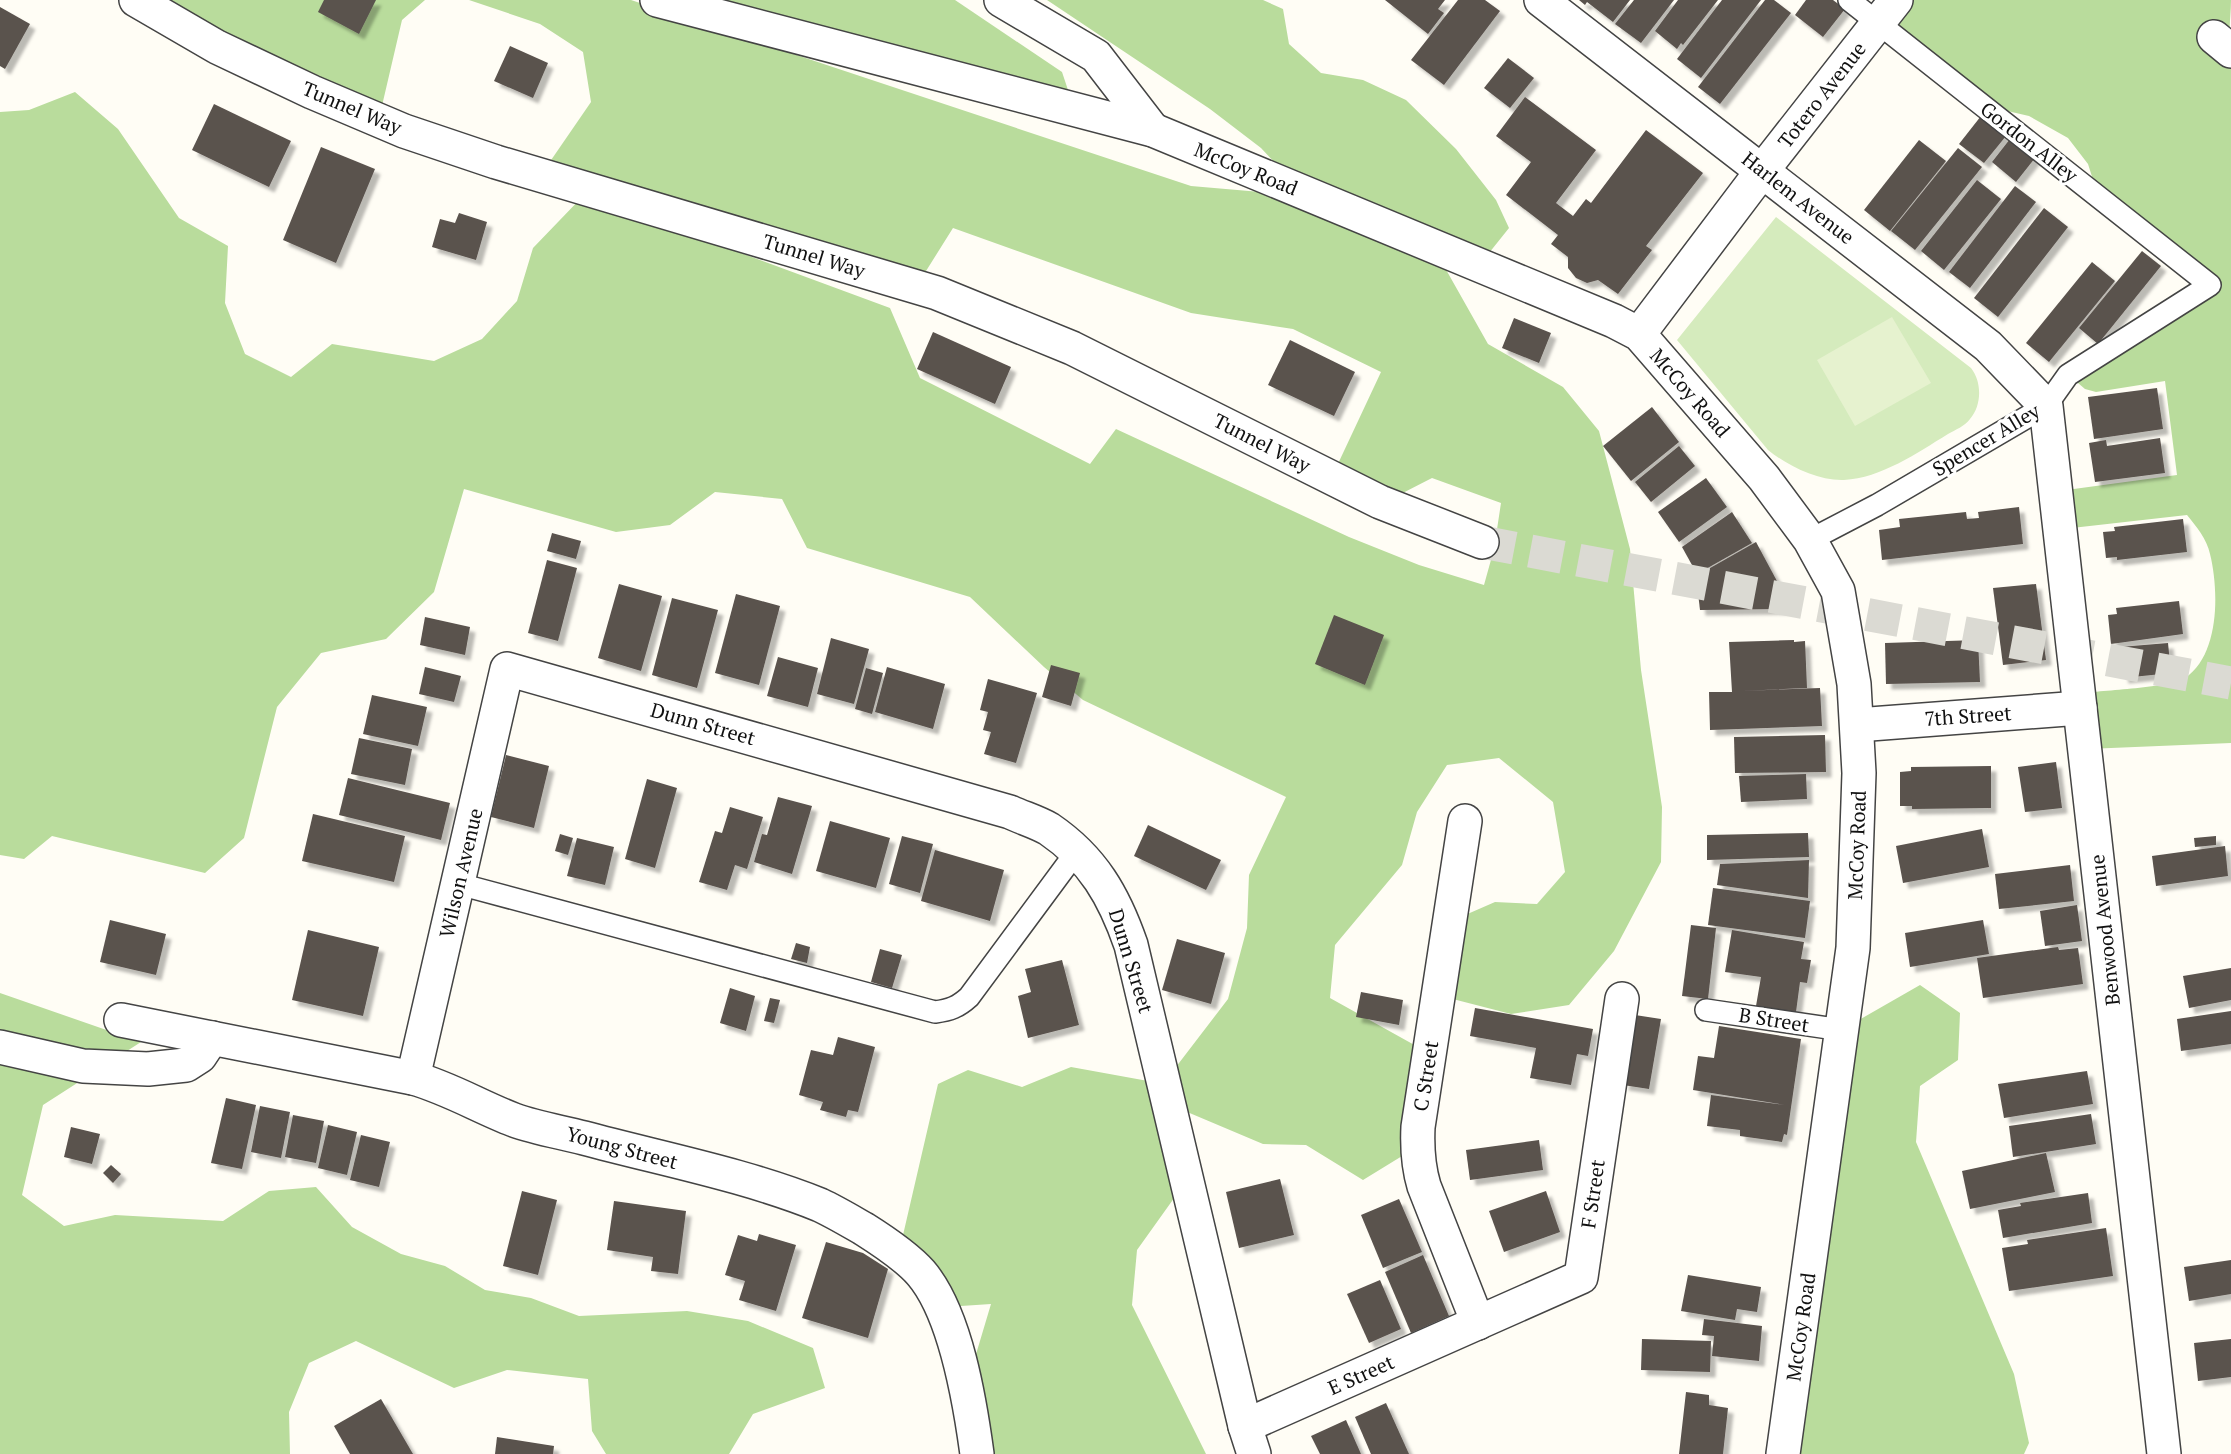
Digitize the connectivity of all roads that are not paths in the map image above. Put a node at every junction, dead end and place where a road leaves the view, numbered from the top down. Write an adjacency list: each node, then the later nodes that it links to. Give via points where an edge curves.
1 (136, 0): 13 (street, Tunnel Way, via 217,46 312,92 404,130 496,162 937,292 1072,348 1380,502)
2 (657, 0): 7 (street, McCoy Road)
3 (1001, 0): 7 (street, via 1096,56)
4 (1541, 0): 8 (street, Harlem Avenue)
5 (1849, 0): 6 (lane, Gordon Alley)
6 (1887, 11): 8 (street, Totero Avenue); 9 (lane, Gordon Alley)
7 (1153, 130): 10 (street, McCoy Road)
8 (1762, 171): 10 (street, Totero Avenue); 11 (street, Harlem Avenue, via 1988,346)
9 (2210, 285): 11 (lane, Spencer Alley, via 2068,375)
10 (1639, 334): 12 (street, McCoy Road, via 1764,478)
11 (2046, 406): 12 (lane, Spencer Alley); 15 (street, Benwood Avenue)
12 (1810, 540): 16 (street, McCoy Road, via 1838,591)
13 (1482, 542)
14 (507, 669): 18 (street, Dunn Street, via 1010,812 1047,828); 19 (street, Wilson Avenue)
15 (2080, 708): 16 (street, 7th Street); 31 (street, Benwood Avenue)
16 (1857, 725): 23 (street, McCoy Road, via 1853,948)
17 (1465, 821): 27 (street, C Street, via 1417,1147 1424,1186)
18 (1077, 851): 19 (lane, via 969,997 959,1006 935,1012); 28 (street, Dunn Street, via 1101,878 1131,945)
19 (459, 884): 26 (street, Wilson Avenue)
20 (1622, 999): 27 (street, F Street, via 1581,1277)
21 (1706, 1010): 23 (lane, B Street)
22 (121, 1020): 24 (street, Young Street)
23 (1842, 1030): 30 (street, McCoy Road)
24 (213, 1038): 25 (street, via 200,1056 186,1065 148,1069 83,1066); 26 (street, Young Street)
25 (0, 1047)
26 (413, 1078): 29 (street, Young Street, via 514,1120 789,1194 822,1206 874,1235 921,1273 943,1311 962,1371)
27 (1478, 1323): 28 (street, E Street)
28 (1249, 1440)
29 (977, 1454)
30 (1783, 1454)
31 (2164, 1454)

